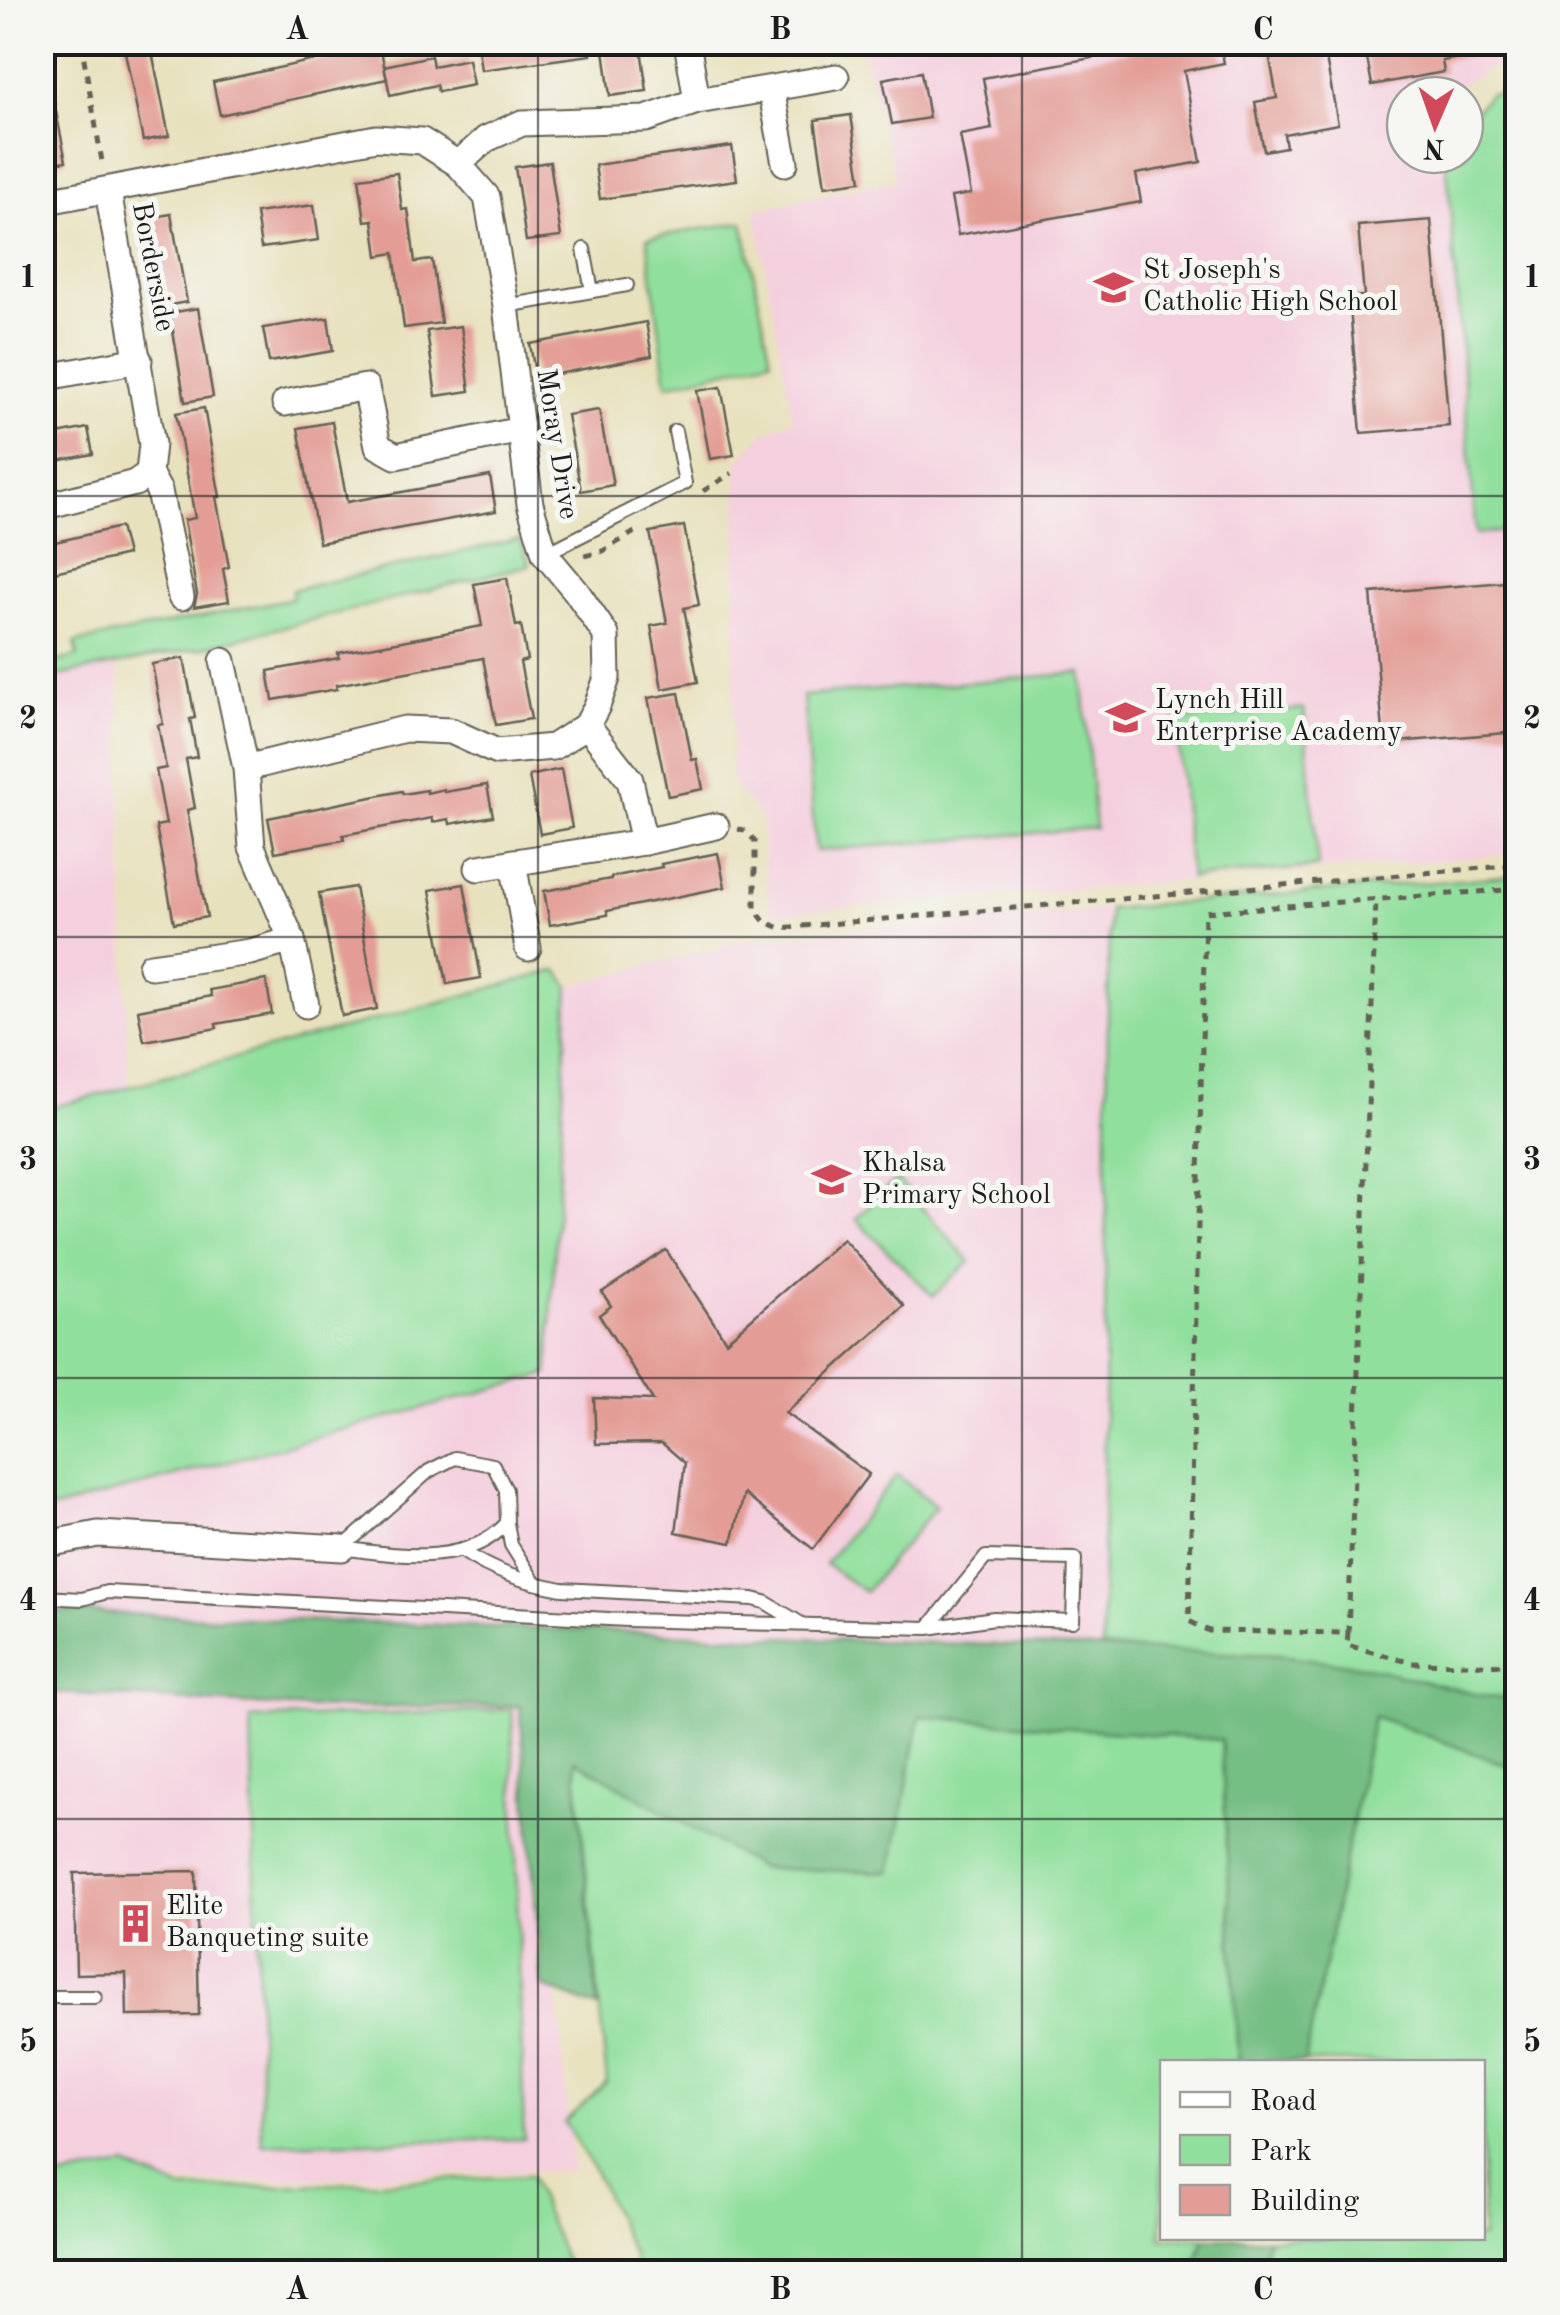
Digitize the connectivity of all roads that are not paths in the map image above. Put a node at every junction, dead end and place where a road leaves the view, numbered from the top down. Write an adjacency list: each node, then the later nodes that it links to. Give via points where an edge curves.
1 (687, 42): 6 (street)
2 (908, 42): 3 (lane)
3 (892, 46)
4 (836, 77): 5 (street)
5 (772, 88): 6 (street); 8 (street)
6 (698, 101): 7 (street, via 646,119 522,122 486,139)
7 (458, 164): 9 (street, Moray Drive, via 422,142 376,138); 14 (street, Moray Drive, via 486,197)
8 (784, 164)
9 (108, 191): 10 (street, Borderside); 15 (street, Borderside)
10 (42, 202)
11 (584, 249): 13 (lane)
12 (627, 285): 13 (lane)
13 (592, 291): 14 (lane)
14 (506, 306): 18 (street, Moray Drive)
15 (139, 360): 16 (street, Borderside); 20 (street, Borderside, via 152,444)
16 (42, 378)
17 (285, 403): 18 (street, via 366,387 378,446 396,456)
18 (520, 430): 22 (street, Moray Drive)
19 (675, 430): 22 (lane, via 686,483)
20 (149, 472): 21 (street, via 135,483); 23 (street, Borderside, via 159,491)
21 (42, 507)
22 (545, 554): 25 (street, Moray Drive, via 606,636 607,678)
23 (181, 598)
24 (223, 662): 26 (street)
25 (587, 725): 26 (street, via 553,747 497,752 451,730 405,730); 28 (street, via 630,780)
26 (246, 768): 31 (street, via 252,847)
27 (716, 826): 28 (street)
28 (644, 842): 29 (street)
29 (514, 862): 30 (street); 32 (street)
30 (478, 868)
31 (292, 940): 33 (street); 34 (street)
32 (528, 948)
33 (151, 966)
34 (306, 1004)
35 (507, 1523): 37 (lane, via 506,1490 494,1466 455,1458 429,1471); 38 (lane); 39 (lane, via 511,1545)
36 (42, 1545): 37 (street, via 98,1534)
37 (342, 1548): 38 (lane, via 404,1556)
38 (462, 1551): 39 (lane, via 483,1566)
39 (536, 1584): 41 (lane, via 753,1598)
40 (42, 1597): 41 (lane, via 82,1599 107,1592)
41 (803, 1625): 42 (lane)
42 (928, 1628): 42 (lane, via 986,1557 1075,1559 1073,1621 994,1618)
43 (42, 1996): 44 (lane)
44 (95, 1996)

